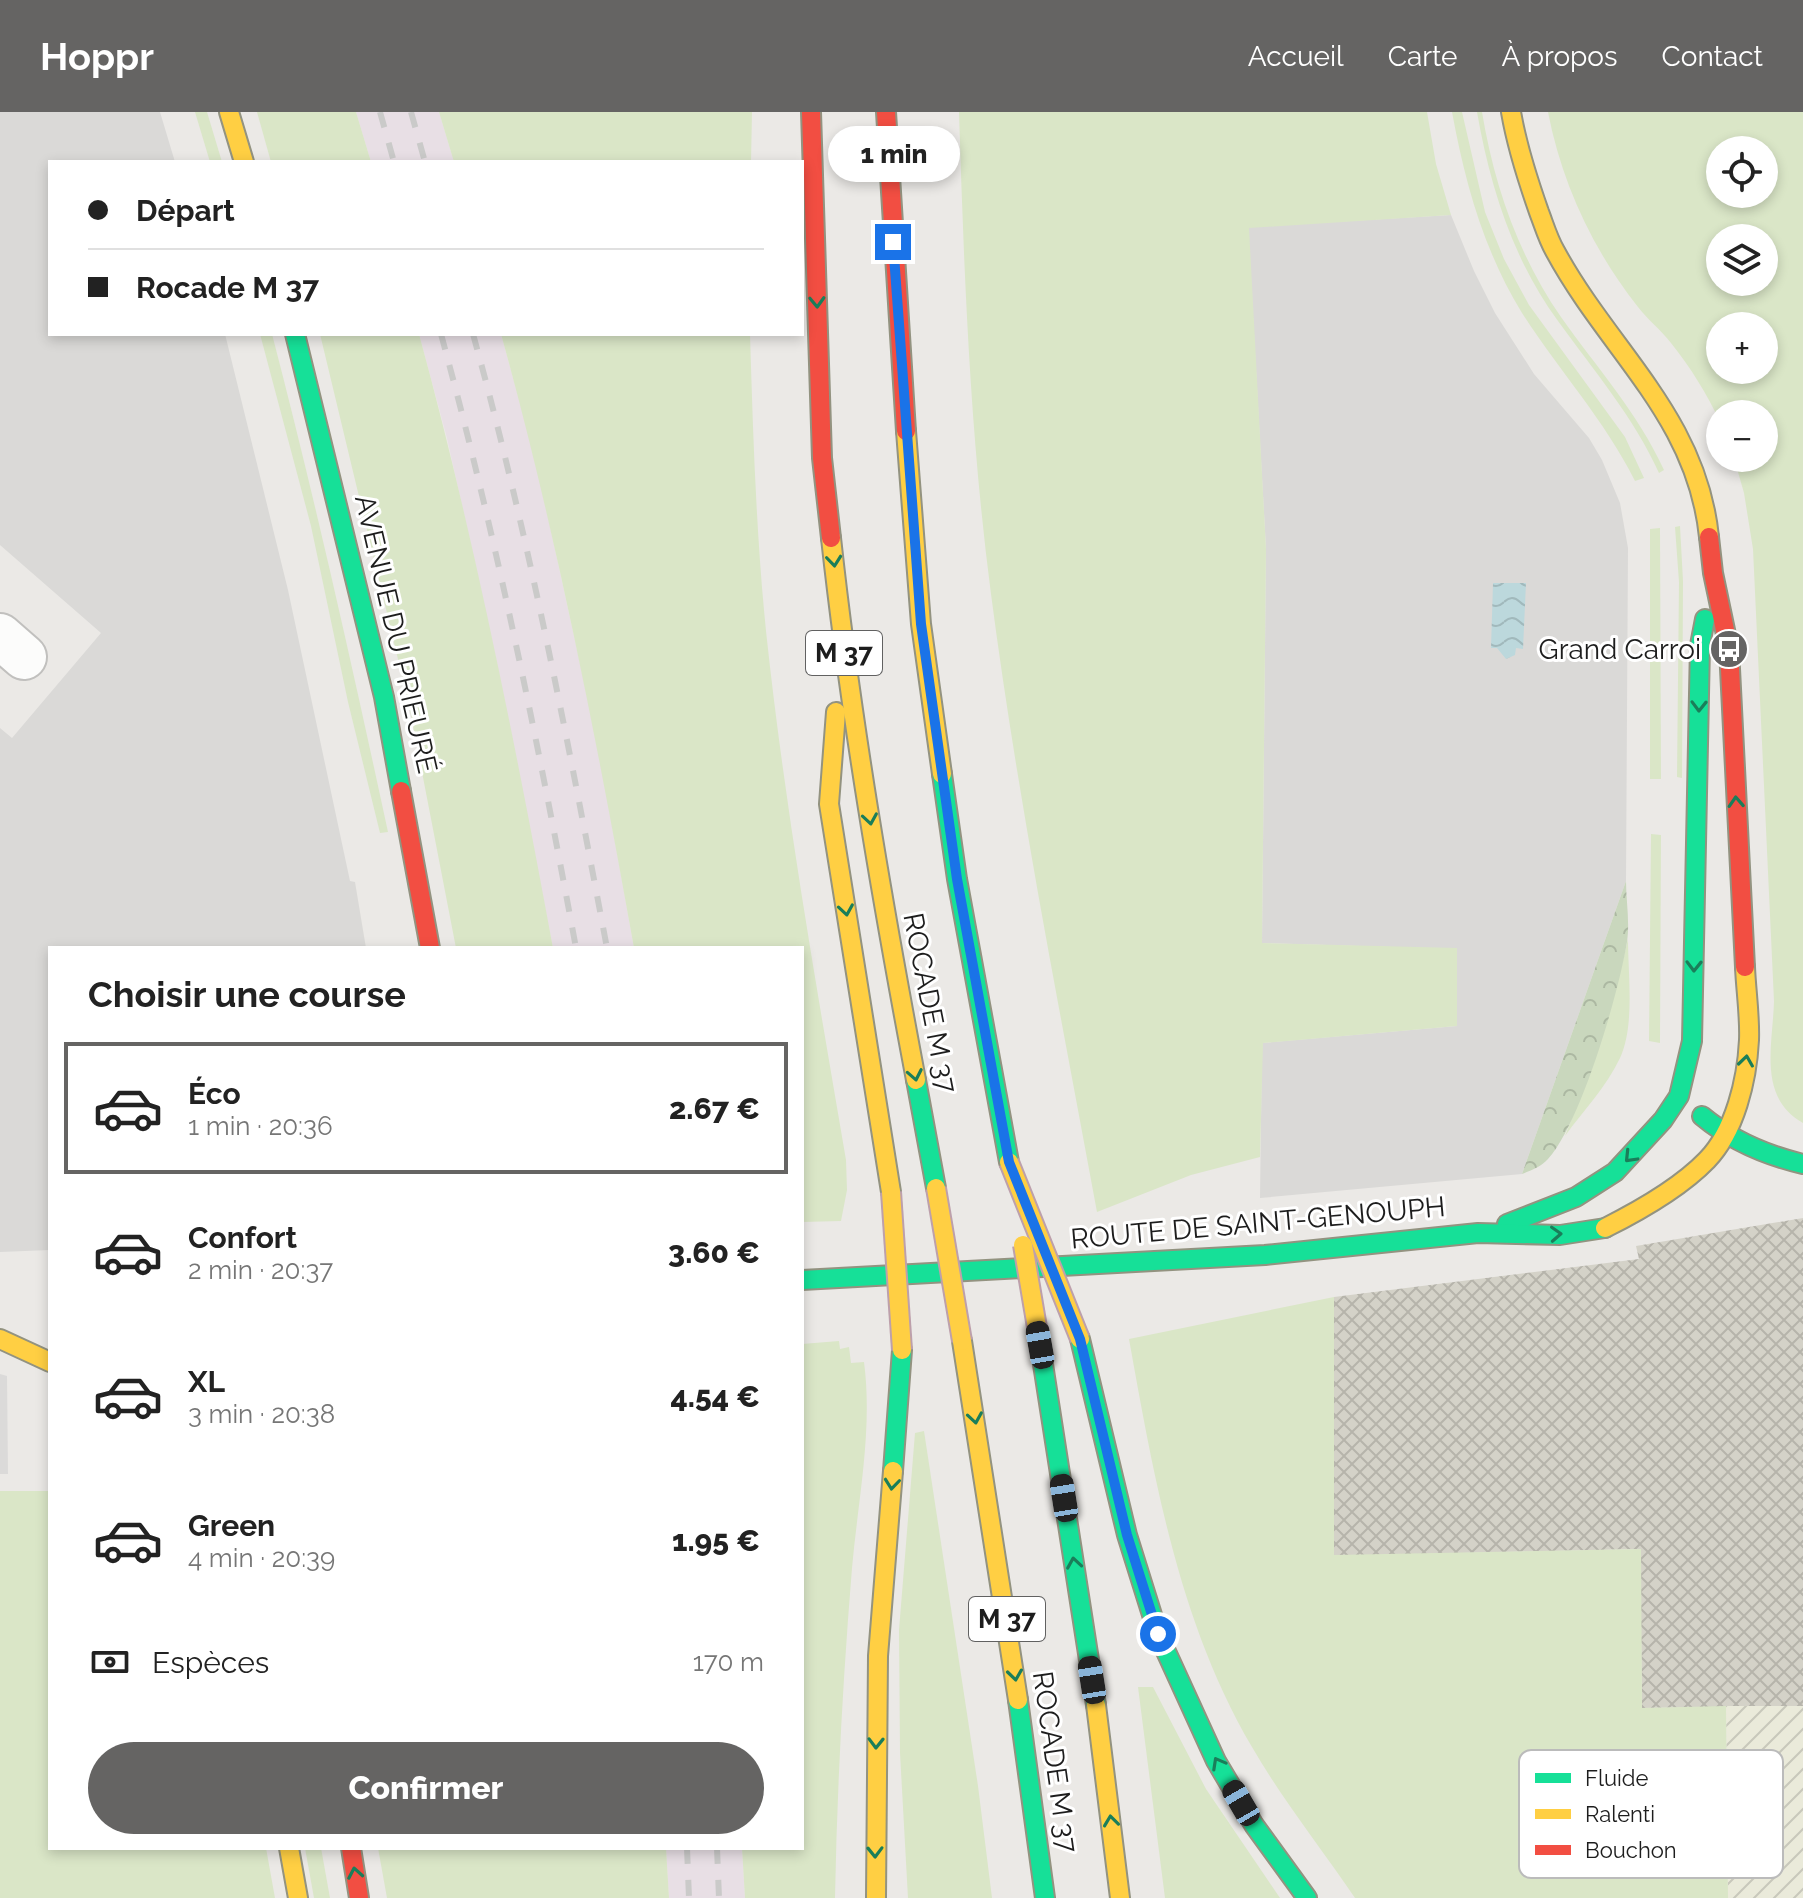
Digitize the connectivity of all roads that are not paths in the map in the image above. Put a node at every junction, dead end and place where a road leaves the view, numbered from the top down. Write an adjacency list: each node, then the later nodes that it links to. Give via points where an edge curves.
1 (229, 112): 5 (main road)
2 (811, 112): 8 (main road, ROCADE M 37 / M 37, one-way to 8, via 822,458)
3 (886, 112): 12 (main road, ROCADE M 37 / M 37, via 921,624 957,879)
4 (1511, 112): 7 (main road, via 1519,155 1553,249 1664,409 1691,460 1707,514)
5 (243, 160)
6 (295, 336): 9 (main road, AVENUE DU PRIEURÉ, via 384,697)
7 (1713, 573): 10 (main road, one-way to 10, via 1700,645 1692,1041); 11 (main road, ROUTE DE SAINT-GENOUPH, one-way to 7, via 1742,1090 1749,1040 1729,649)
8 (842, 638): 23 (main road, one-way to 23, bridge, via 829,804 891,1192 902,1350 878,1667); 24 (main road, ROCADE M 37 / M 37, one-way to 24, bridge, via 884,913 962,1341)
9 (430, 946)
10 (1679, 1096): 11 (main road); 14 (main road, ROUTE DE SAINT-GENOUPH, one-way to 14, via 1615,1172 1565,1202)
11 (1724, 1136): 13 (main road, via 1764,1155); 14 (main road, ROUTE DE SAINT-GENOUPH, one-way to 11, via 1560,1235 1604,1228 1645,1208 1681,1181 1707,1160)
12 (1009, 1162): 25 (main road, ROCADE M 37 / M 37, one-way to 12, bridge, via 1102,1741); 26 (main road, one-way to 12, bridge, via 1216,1761 1158,1634 1127,1535 1080,1339)
13 (1803, 1164)
14 (1478, 1233): 15 (main road, ROUTE DE SAINT-GENOUPH, via 1265,1255)
15 (804, 1280)
16 (48, 1337): 17 (main road)
17 (5, 1341): 18 (main road)
18 (48, 1361)
19 (289, 1850): 21 (main road)
20 (351, 1850): 22 (main road, one-way to 20)
21 (298, 1898)
22 (359, 1898)
23 (876, 1898)
24 (1045, 1898)
25 (1120, 1898)
26 (1307, 1898)

